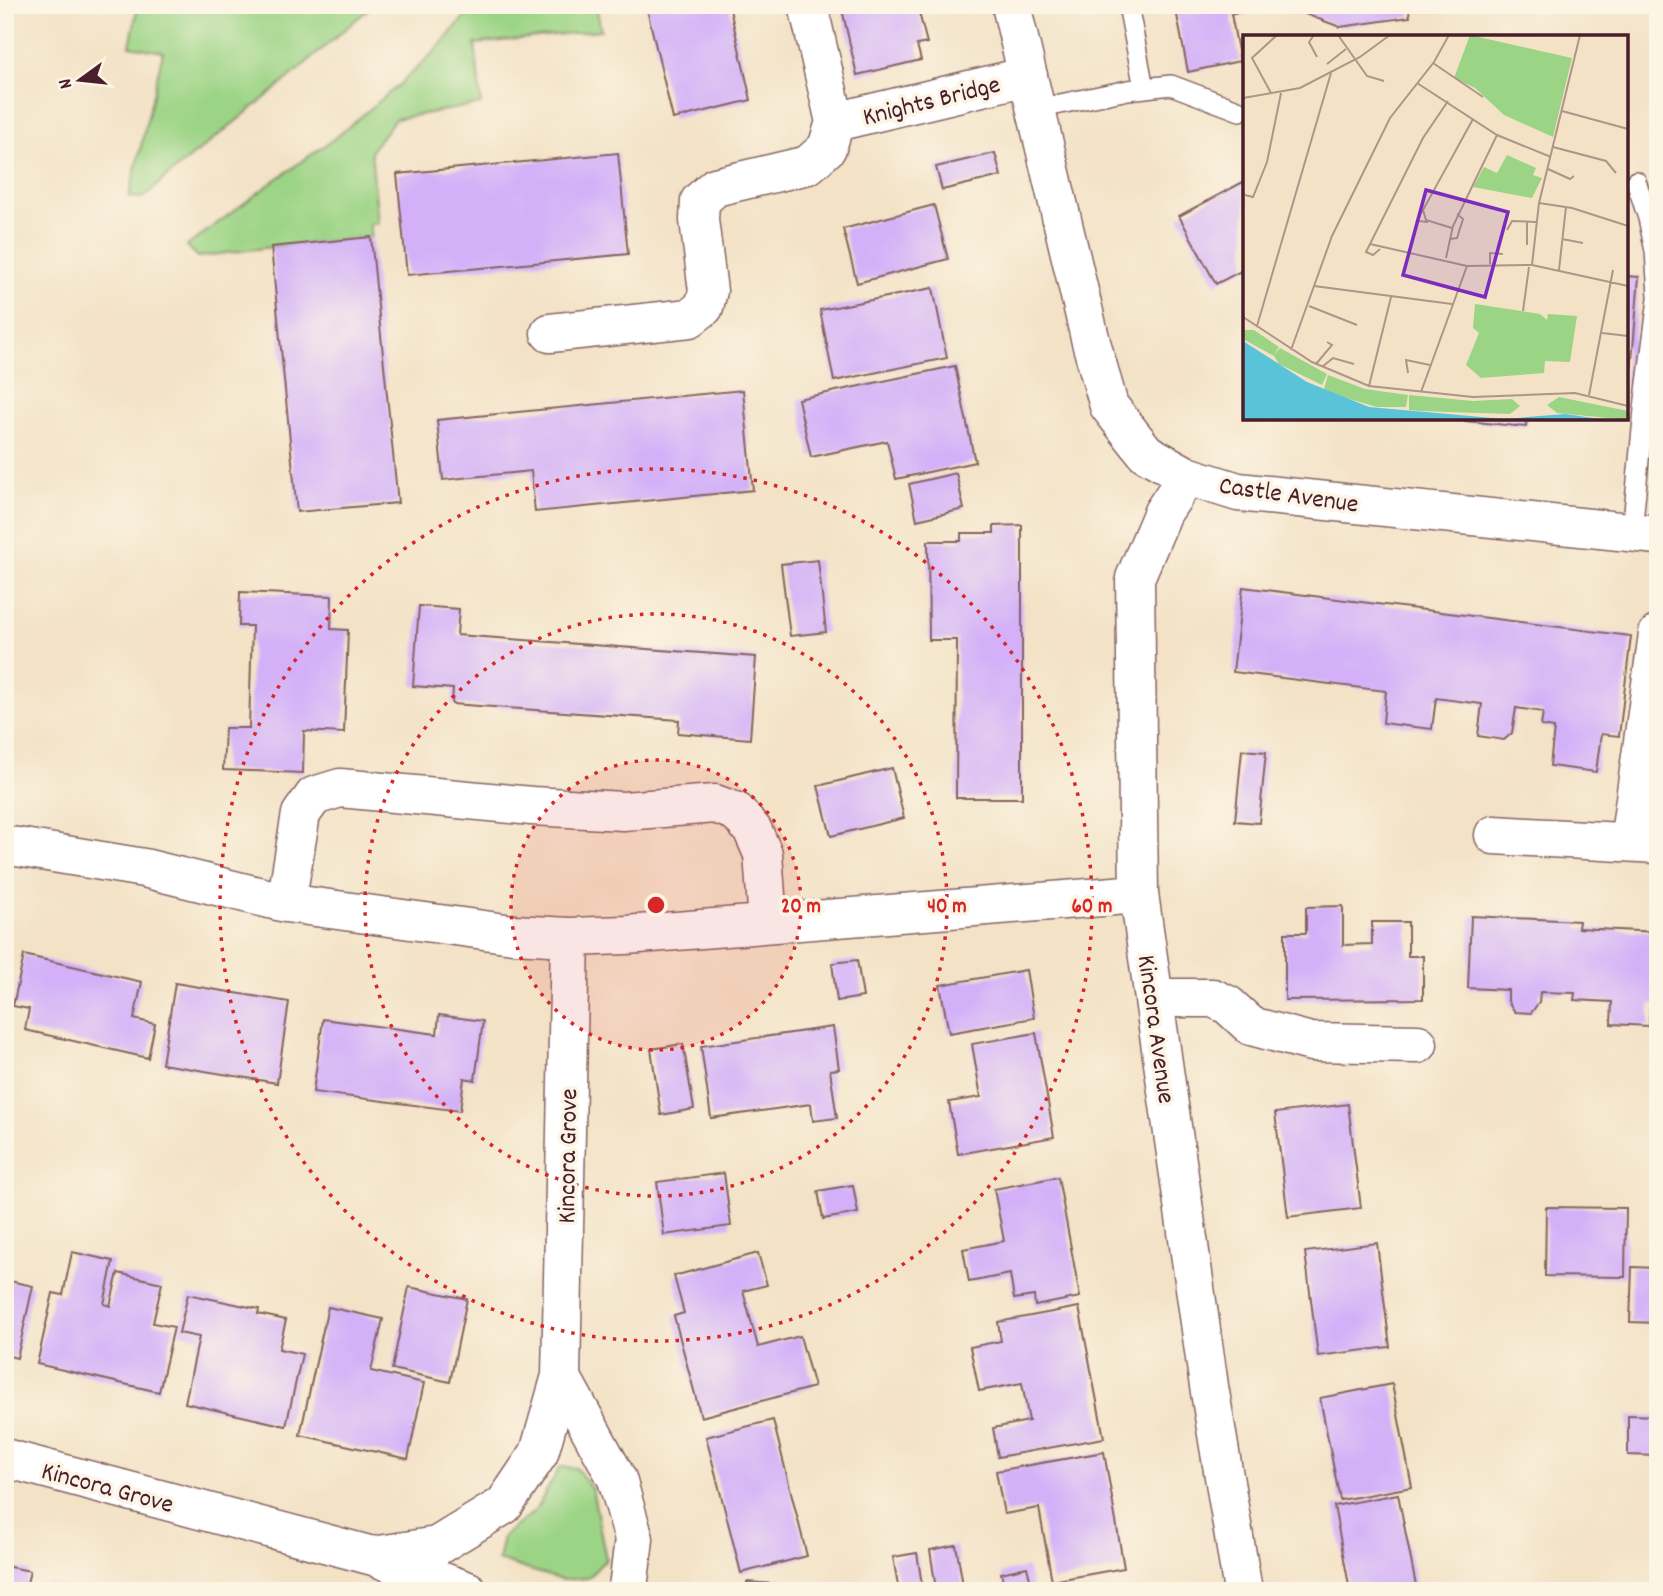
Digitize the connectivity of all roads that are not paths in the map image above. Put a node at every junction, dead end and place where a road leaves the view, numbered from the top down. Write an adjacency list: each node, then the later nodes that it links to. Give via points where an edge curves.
1 (808, 5): 7 (street, Knights Bridge)
2 (1011, 5): 5 (street, Castle Avenue)
3 (1128, 5): 4 (lane)
4 (1144, 88): 5 (lane); 6 (lane, via 1171,85)
5 (1032, 92): 7 (street, Knights Bridge); 11 (street, Castle Avenue, via 1109,406 1146,453)
6 (1240, 111)
7 (835, 122): 10 (street, Knights Bridge, via 827,148 808,165 715,187 700,201 708,291 704,307 690,318)
8 (1636, 181): 9 (lane, via 1656,251)
9 (1658, 297): 12 (lane, via 1645,399)
10 (550, 333)
11 (1187, 476): 12 (street, Castle Avenue, via 1238,492); 17 (street, Kincora Avenue, via 1163,512 1135,578)
12 (1645, 534)
13 (1658, 634): 15 (street)
14 (1494, 835): 15 (street)
15 (1644, 843)
16 (5, 845): 18 (street, via 144,868)
17 (1139, 894): 19 (street); 21 (street, Kincora Avenue)
18 (286, 903): 19 (street, via 301,814 314,796 340,788 623,811 715,804 737,812 753,831 763,855); 20 (street, via 513,934)
19 (768, 923): 20 (street)
20 (570, 937): 23 (street, Kincora Grove)
21 (1154, 998): 22 (street, via 1213,998 1251,1026 1311,1042); 28 (street, Kincora Avenue)
22 (1418, 1044)
23 (561, 1376): 25 (street, Kincora Grove, via 539,1453 504,1505 437,1546); 27 (street, Kincora Grove, via 617,1479 634,1539)
24 (5, 1458): 25 (street, Kincora Grove)
25 (373, 1556): 26 (street, Kincora Grove)
26 (468, 1591)
27 (625, 1591)
28 (1243, 1591)

